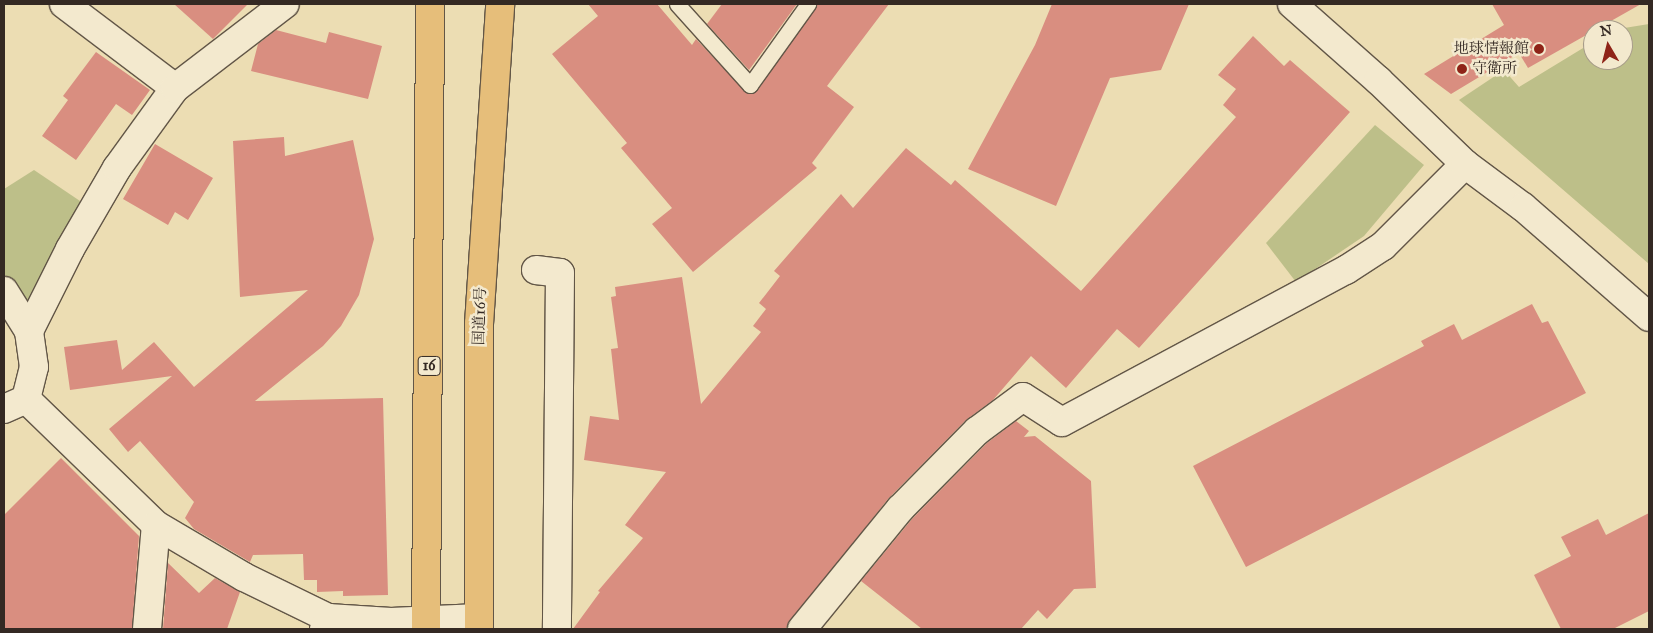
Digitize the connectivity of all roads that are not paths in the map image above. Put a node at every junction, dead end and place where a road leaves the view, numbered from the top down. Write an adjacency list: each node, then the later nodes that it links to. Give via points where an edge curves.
1 (64, 4): 8 (street)
2 (285, 4): 8 (street)
3 (430, 4): 18 (highway, 16)
4 (500, 4): 17 (highway, 国道16号, via 479,324)
5 (677, 4): 6 (lane, via 750,85)
6 (808, 4)
7 (1292, 4): 9 (street, via 1378,80)
8 (176, 88): 13 (street, via 117,168 70,249)
9 (1465, 164): 12 (street, via 1523,207); 21 (street, via 1383,246 1346,270 1062,422 1023,397 977,431 900,509)
10 (536, 270): 20 (street, via 560,273)
11 (4, 291): 13 (street)
12 (1649, 317)
13 (29, 331): 14 (street, via 34,367)
14 (15, 404): 15 (street)
15 (156, 525): 16 (street); 19 (street)
16 (326, 623): 18 (street)
17 (479, 623): 18 (street)
18 (427, 625)
19 (147, 629)
20 (557, 629)
21 (802, 629)

